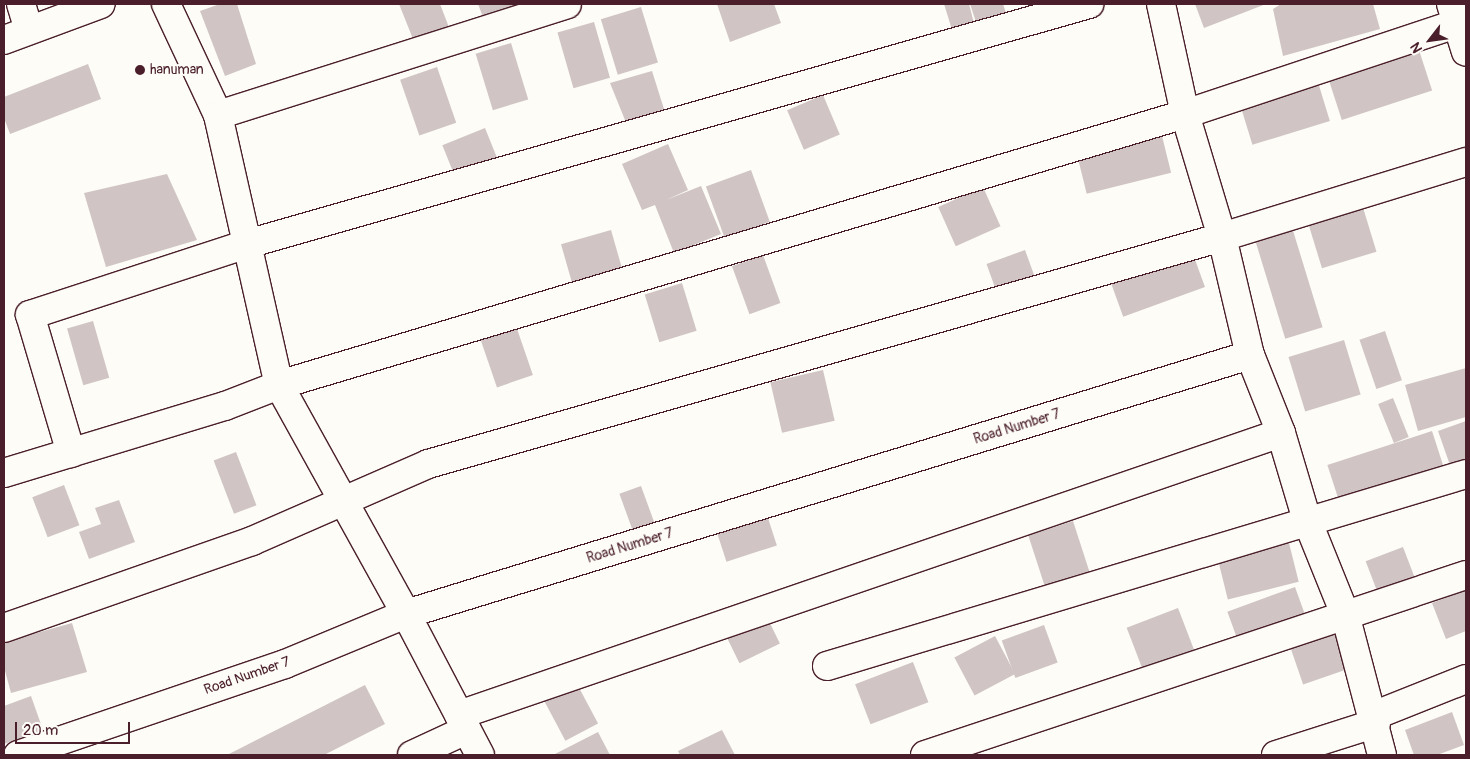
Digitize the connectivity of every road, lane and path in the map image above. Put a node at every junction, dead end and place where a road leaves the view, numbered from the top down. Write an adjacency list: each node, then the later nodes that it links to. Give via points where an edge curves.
1 (21, 4): 8 (street)
2 (101, 4): 8 (street)
3 (166, 4): 12 (street)
4 (567, 4): 12 (street)
5 (1089, 4): 15 (street)
6 (1160, 4): 11 (street)
7 (1455, 14): 10 (street); 11 (street)
8 (29, 30): 9 (street)
9 (4, 40)
10 (1466, 52)
11 (1185, 114): 14 (street); 17 (street)
12 (218, 115): 15 (street)
13 (1466, 162): 14 (street)
14 (1222, 237): 16 (street); 22 (street, via 428,464)
15 (247, 244): 17 (street); 19 (street, via 30,315)
16 (1250, 355): 18 (street); 25 (street, Road Number 7)
17 (279, 384): 19 (street, via 225,406); 22 (street)
18 (1281, 433): 23 (street); 31 (street)
19 (72, 453): 20 (street)
20 (4, 473)
21 (1466, 474): 23 (street)
22 (343, 502): 25 (street); 27 (street, via 252,541)
23 (1307, 520): 26 (street); 28 (street)
24 (1466, 575): 26 (street)
25 (406, 614): 31 (street); 32 (street, Road Number 7, via 286,664)
26 (1344, 614): 30 (street); 35 (street)
27 (4, 628)
28 (827, 666)
29 (1466, 679): 30 (street)
30 (1375, 720): 36 (street); 37 (street)
31 (462, 723): 33 (street); 34 (street)
32 (18, 755)
33 (412, 755)
34 (480, 755)
35 (925, 755)
36 (1276, 755)
37 (1382, 755)

